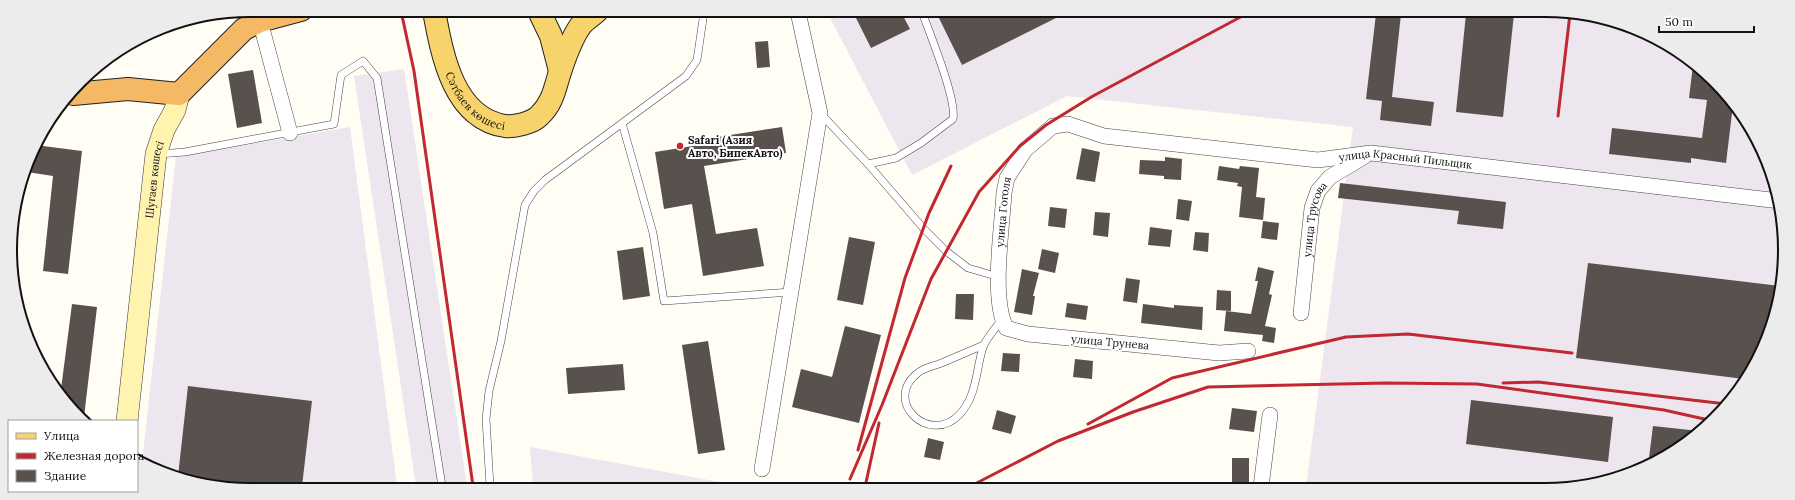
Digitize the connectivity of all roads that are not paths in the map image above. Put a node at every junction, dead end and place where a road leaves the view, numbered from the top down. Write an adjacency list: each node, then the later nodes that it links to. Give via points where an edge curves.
1 (275, 17): 8 (highway, Шугаев көшесі)
2 (435, 17): 9 (main road, Сәтбаев көшесі, via 450,76 468,107 484,120 509,126 525,123 539,116 551,101)
3 (542, 17): 9 (main road, Сәтбаев көшесі, via 551,36)
4 (590, 17): 9 (main road, Сәтбаев көшесі, via 581,25)
5 (703, 17): 13 (lane, via 697,60 686,76)
6 (799, 17): 12 (street)
7 (924, 17): 18 (lane, via 950,92 955,112 953,119 896,158)
8 (260, 21): 11 (highway, Шугаев көшесі, via 244,29); 14 (street)
9 (560, 71)
10 (77, 94): 11 (highway, via 128,89)
11 (179, 94): 17 (main road, Шугаев көшесі)
12 (820, 113): 18 (lane); 21 (street)
13 (622, 123): 21 (lane, via 653,233 664,301); 30 (lane, via 545,180 525,205 501,341 489,391 486,420)
14 (290, 133): 17 (lane, via 185,152); 29 (lane, via 334,124 341,75 363,61 377,78)
15 (1038, 138): 16 (street, улица Красный Пильщик, via 1054,126 1068,124 1104,136 1318,160); 20 (street, улица Гоголя, via 1025,150 1007,178)
16 (1371, 153): 19 (street, улица Красный Пильщик); 22 (street, улица Трусова, via 1330,177 1318,191 1312,208)
17 (156, 154): 27 (main road, Шугаев көшесі)
18 (868, 164): 20 (lane, via 946,251 968,268)
19 (1773, 200)
20 (999, 277): 23 (street, улица Гоголя, via 998,296)
21 (792, 292): 28 (street)
22 (1302, 313)
23 (1002, 319): 24 (lane); 25 (street, улица Трунева, via 1006,328 1028,334 1219,352)
24 (984, 346): 24 (lane, via 971,398 959,415 950,423 940,425 928,425 917,420 906,407 904,392 919,371)
25 (1248, 351)
26 (1270, 415): 31 (street)
27 (128, 420)
28 (762, 469)
29 (442, 483)
30 (490, 483)
31 (1262, 483)

